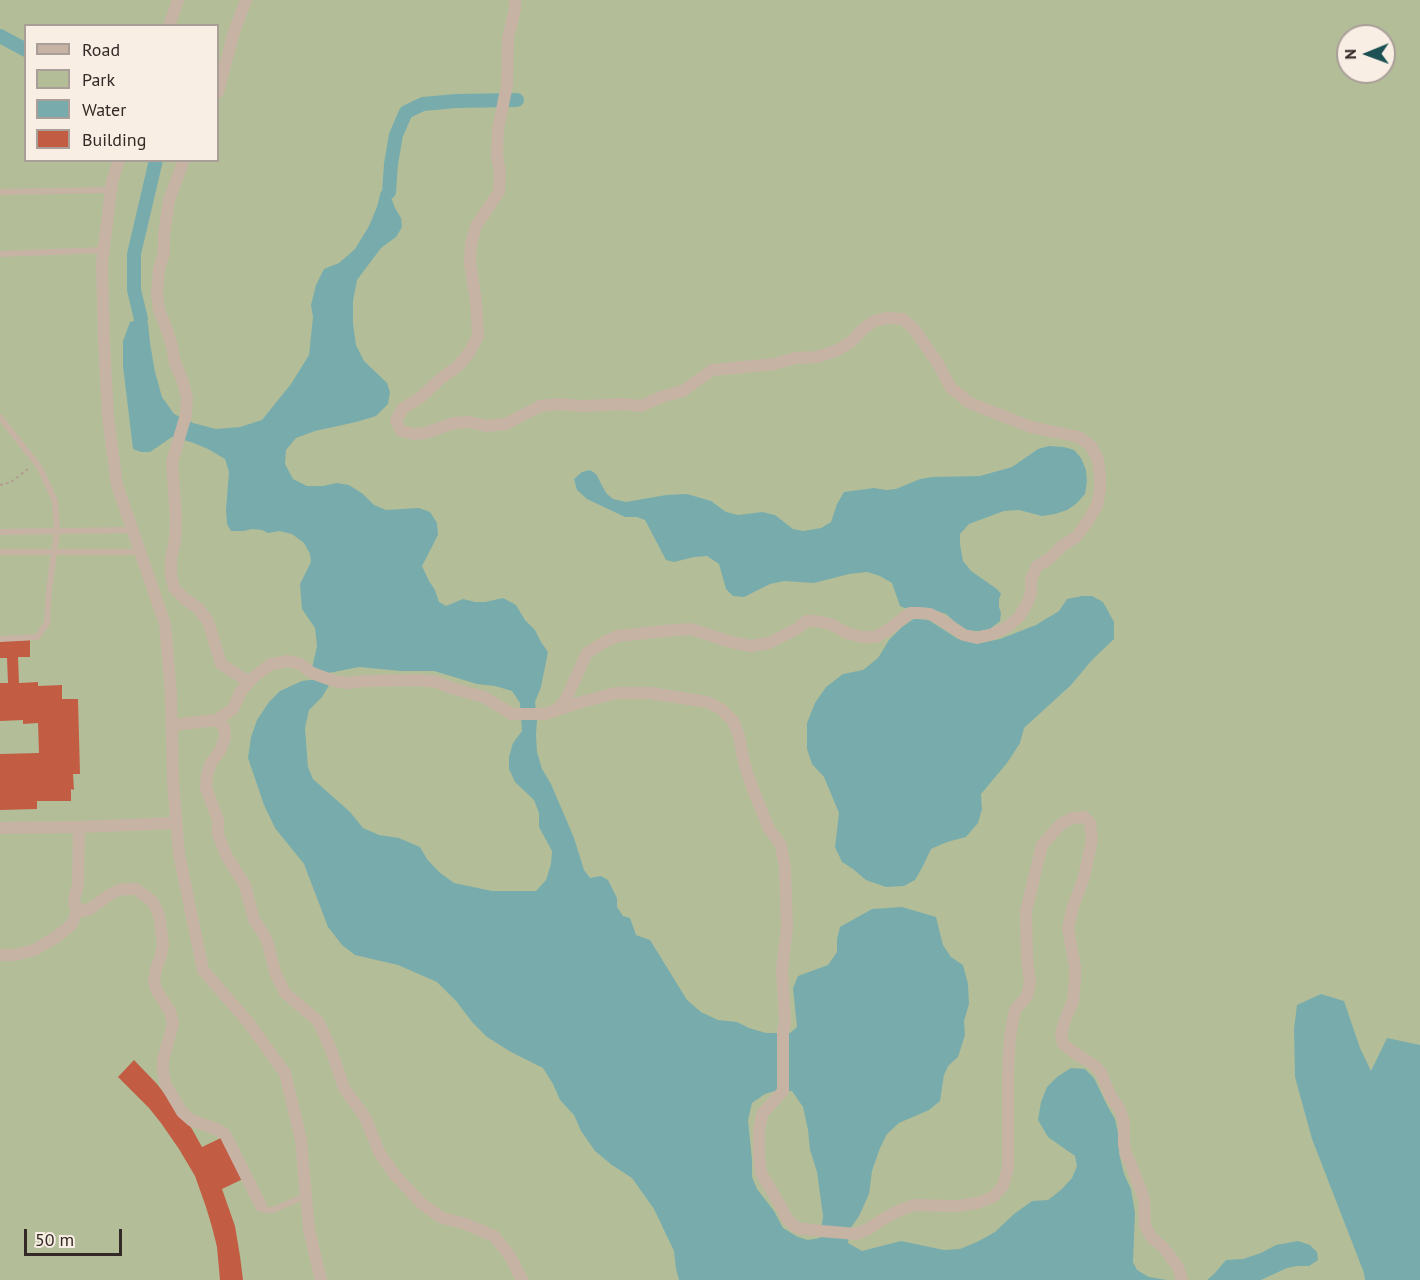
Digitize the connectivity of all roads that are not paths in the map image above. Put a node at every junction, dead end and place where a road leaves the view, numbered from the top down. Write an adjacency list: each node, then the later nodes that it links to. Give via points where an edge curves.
1 (178, 0): 4 (street)
2 (246, 0): 5 (street)
3 (515, 0): 21 (street, via 508,38 507,85 498,129 499,192 476,226 471,244 478,336 458,366 402,409 396,421 401,431 425,433 454,423 506,424 540,406 559,404 641,406 683,391 712,370 817,357 838,350 874,321 903,319 938,362 951,388 970,402 1031,428 1079,437 1091,446 1100,476 1097,505 1088,521 1076,537 1037,566 1028,602 1019,617 993,634 977,638 964,635 930,614 910,613 876,637 862,637 816,621 806,621 769,643 751,646 691,629 618,636 587,653 566,699)
4 (170, 24)
5 (219, 88)
6 (118, 162): 8 (street)
7 (183, 162): 20 (street, via 169,200 157,293 187,397 186,415 172,462 176,511 171,575 174,588 208,621 221,664)
8 (111, 190): 9 (lane); 10 (street)
9 (0, 192)
10 (104, 250): 11 (lane); 14 (street, via 108,417 117,485)
11 (0, 254)
12 (0, 417): 13 (lane, via 40,468 55,501)
13 (57, 531): 14 (lane); 15 (lane); 17 (lane)
14 (133, 531): 18 (street)
15 (0, 532)
16 (0, 552): 17 (lane)
17 (54, 552): 18 (lane); 19 (lane, via 47,623 37,637)
18 (140, 552): 23 (street, via 165,624)
19 (0, 639)
20 (249, 682): 21 (street, via 271,664 288,661 334,681 437,682 484,697 512,714); 22 (street, via 233,709)
21 (556, 711): 33 (street, via 616,693 650,693 707,702 733,721 752,787 769,829 781,845 784,868 787,928 782,969 783,1091 762,1114 759,1155 761,1173 787,1219 797,1228 856,1234 914,1205 977,1203 993,1197 1003,1186 1008,1167 1011,1037 1015,1010 1027,996 1030,982 1026,911 1041,845 1072,818 1084,817 1090,822 1092,840 1068,928 1076,980 1061,1034 1063,1044 1094,1065 1119,1108 1126,1154 1143,1199 1145,1225 1178,1267)
22 (217, 720): 23 (street); 32 (street, via 224,727 225,737 211,763 206,788 218,820 218,834 245,885 254,920 268,944 285,993 318,1021 344,1088 365,1117 380,1154 395,1175 422,1204 442,1218 494,1236)
23 (172, 724): 24 (street)
24 (176, 823): 26 (street); 29 (street, via 203,970 285,1073 301,1140)
25 (0, 828): 26 (street)
26 (79, 828): 27 (street, via 74,904)
27 (78, 908): 28 (street, via 72,924 34,951); 30 (street, via 90,909 109,895 128,889 136,889 152,901 159,915 163,944 154,982 173,1024 163,1060 166,1084 191,1120 225,1134)
28 (0, 955)
29 (306, 1196): 30 (lane, via 273,1210); 31 (street, via 309,1230)
30 (261, 1206)
31 (321, 1280)
32 (522, 1280)
33 (1182, 1280)

